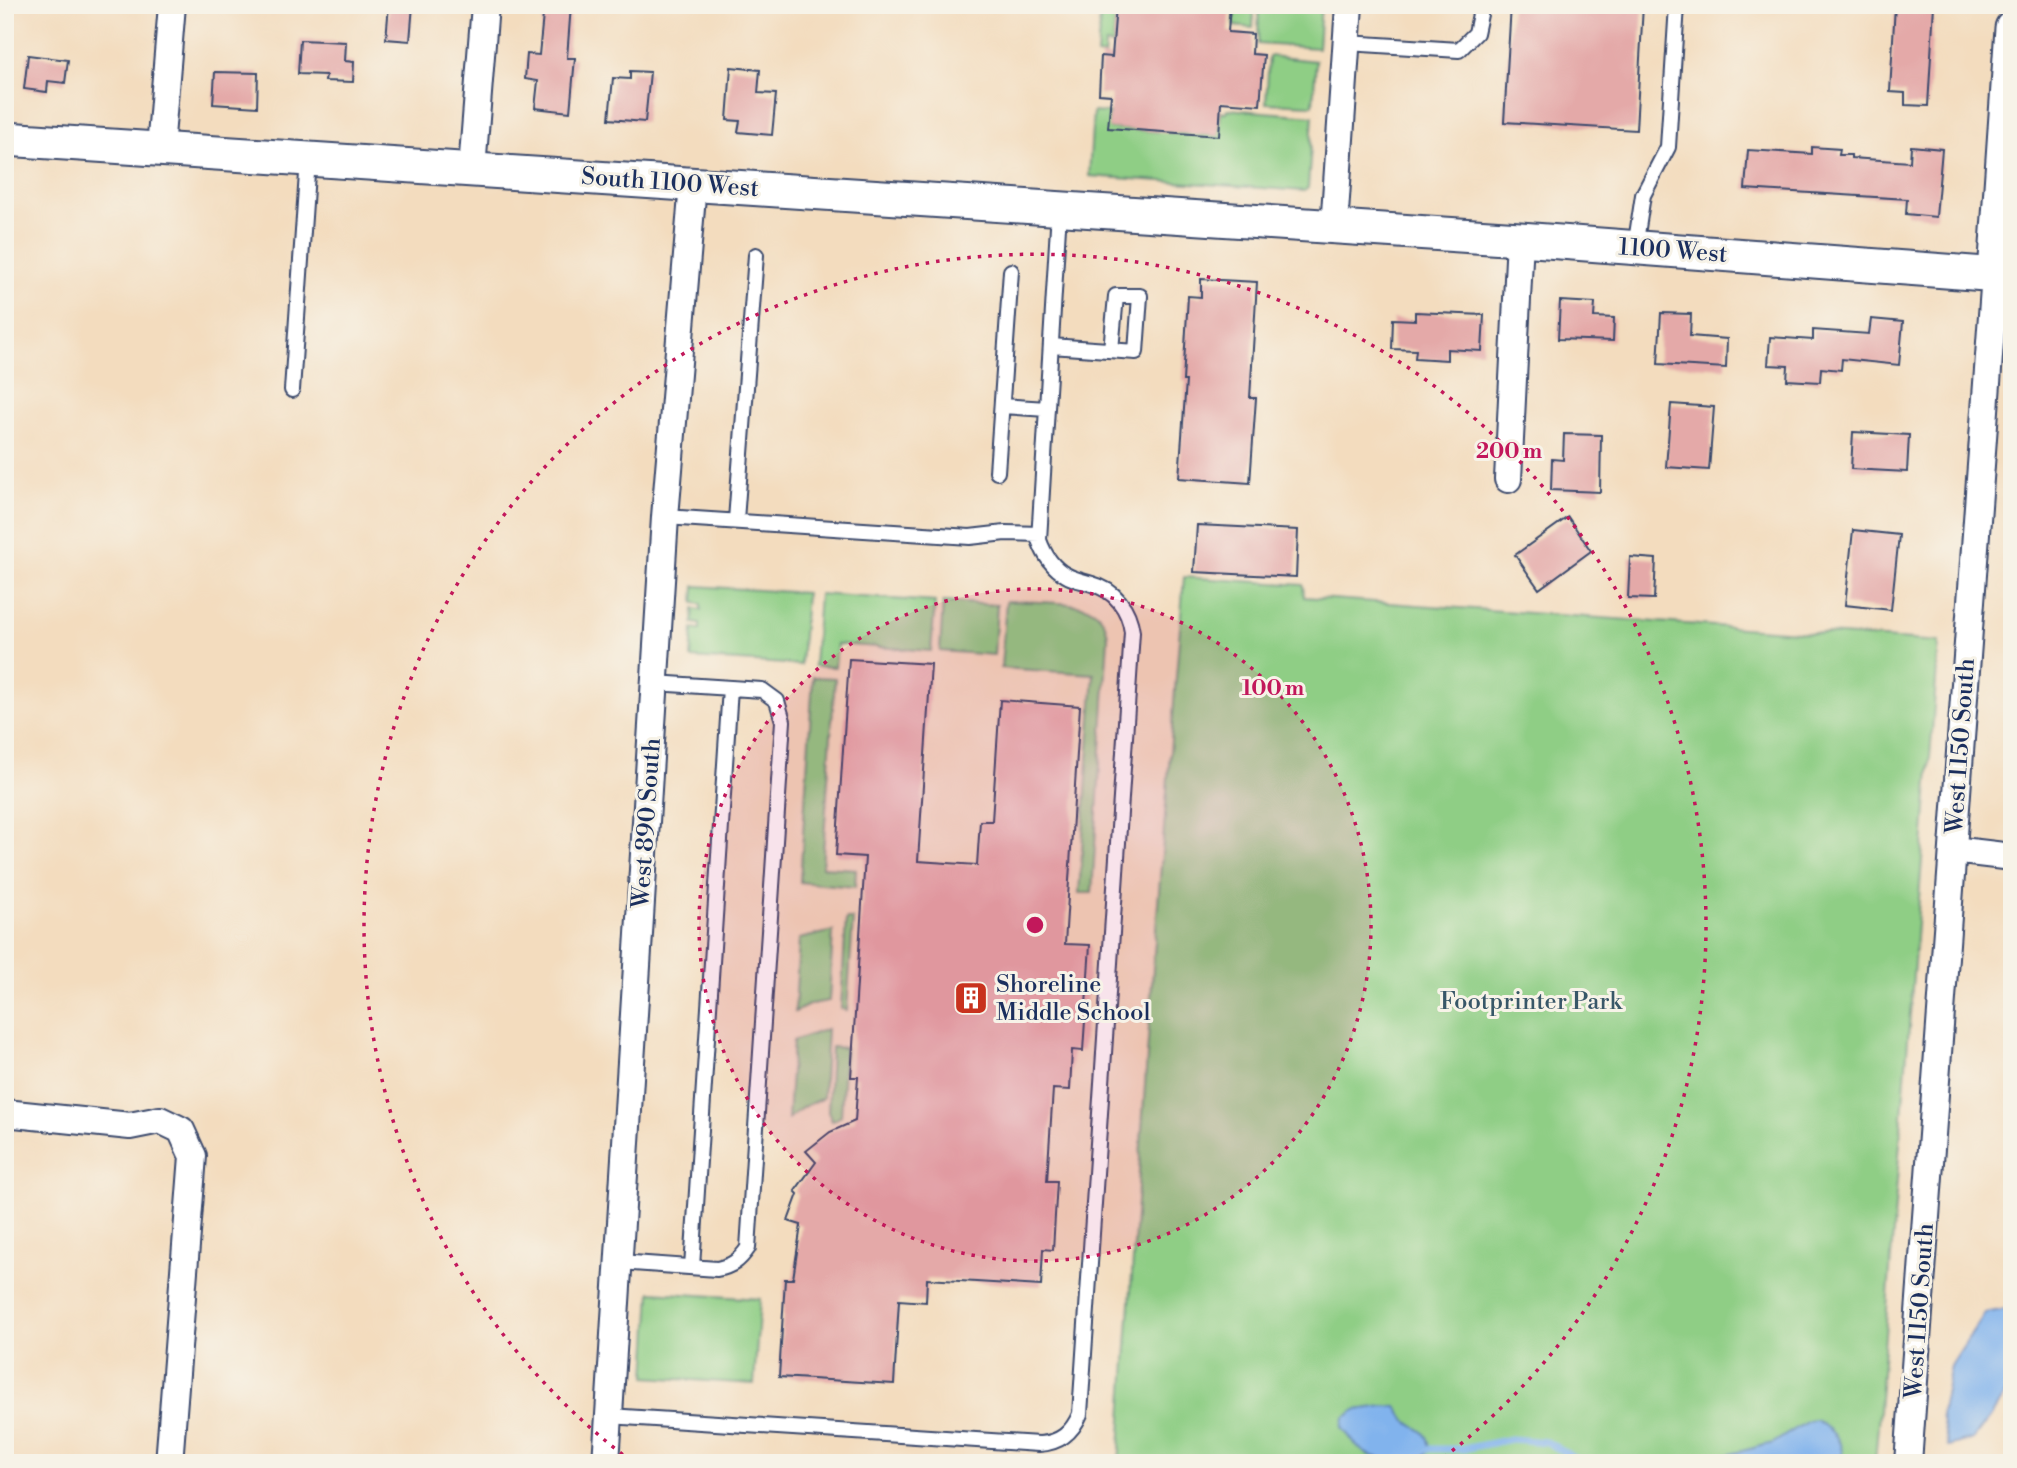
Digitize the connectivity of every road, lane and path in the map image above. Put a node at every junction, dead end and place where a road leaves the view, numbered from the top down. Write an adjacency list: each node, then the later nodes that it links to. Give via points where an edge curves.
1 (172, 5): 9 (street)
2 (485, 5): 11 (street)
3 (1349, 5): 7 (street)
4 (1482, 5): 7 (lane, via 1476,33 1459,50)
5 (1677, 5): 16 (lane, via 1668,147 1643,195)
6 (2012, 29): 19 (street, West 1150 South)
7 (1347, 43): 14 (street)
8 (5, 139): 9 (street, South 1100 West)
9 (160, 149): 10 (street, South 1100 West)
10 (308, 159): 11 (street, South 1100 West); 22 (lane)
11 (472, 169): 12 (street, South 1100 West)
12 (693, 184): 13 (street, South 1100 West); 27 (street, West 890 South)
13 (1059, 210): 14 (street, South 1100 West); 20 (lane)
14 (1334, 228): 15 (street, 1100 West)
15 (1520, 239): 16 (street, 1100 West); 26 (street)
16 (1635, 248): 19 (street, 1100 West)
17 (756, 255): 28 (lane)
18 (1011, 271): 23 (lane)
19 (2003, 275): 32 (street, West 1150 South)
20 (1051, 346): 21 (lane); 24 (lane)
21 (1111, 350)
22 (292, 390)
23 (1002, 406): 24 (lane); 25 (lane)
24 (1047, 409): 29 (lane)
25 (997, 472)
26 (1508, 479)
27 (665, 517): 28 (lane); 30 (street, West 890 South)
28 (736, 520): 29 (lane, via 970,537)
29 (1039, 534): 37 (lane, via 1045,552 1061,572 1101,587 1116,598 1127,613 1132,632 1083,1401 1075,1425 1061,1439 1039,1444)
30 (654, 683): 31 (lane); 35 (street, West 890 South)
31 (730, 688): 36 (lane); 36 (lane, via 762,690 781,709 772,904 747,1248 731,1266)
32 (1953, 850): 33 (street); 40 (street, West 1150 South)
33 (2012, 857)
34 (5, 1113): 38 (street, via 130,1126 160,1121 181,1130 192,1156)
35 (619, 1262): 36 (lane); 37 (street, West 890 South)
36 (692, 1267)
37 (609, 1416): 39 (street, West 890 South)
38 (169, 1463)
39 (606, 1463)
40 (1908, 1463)

